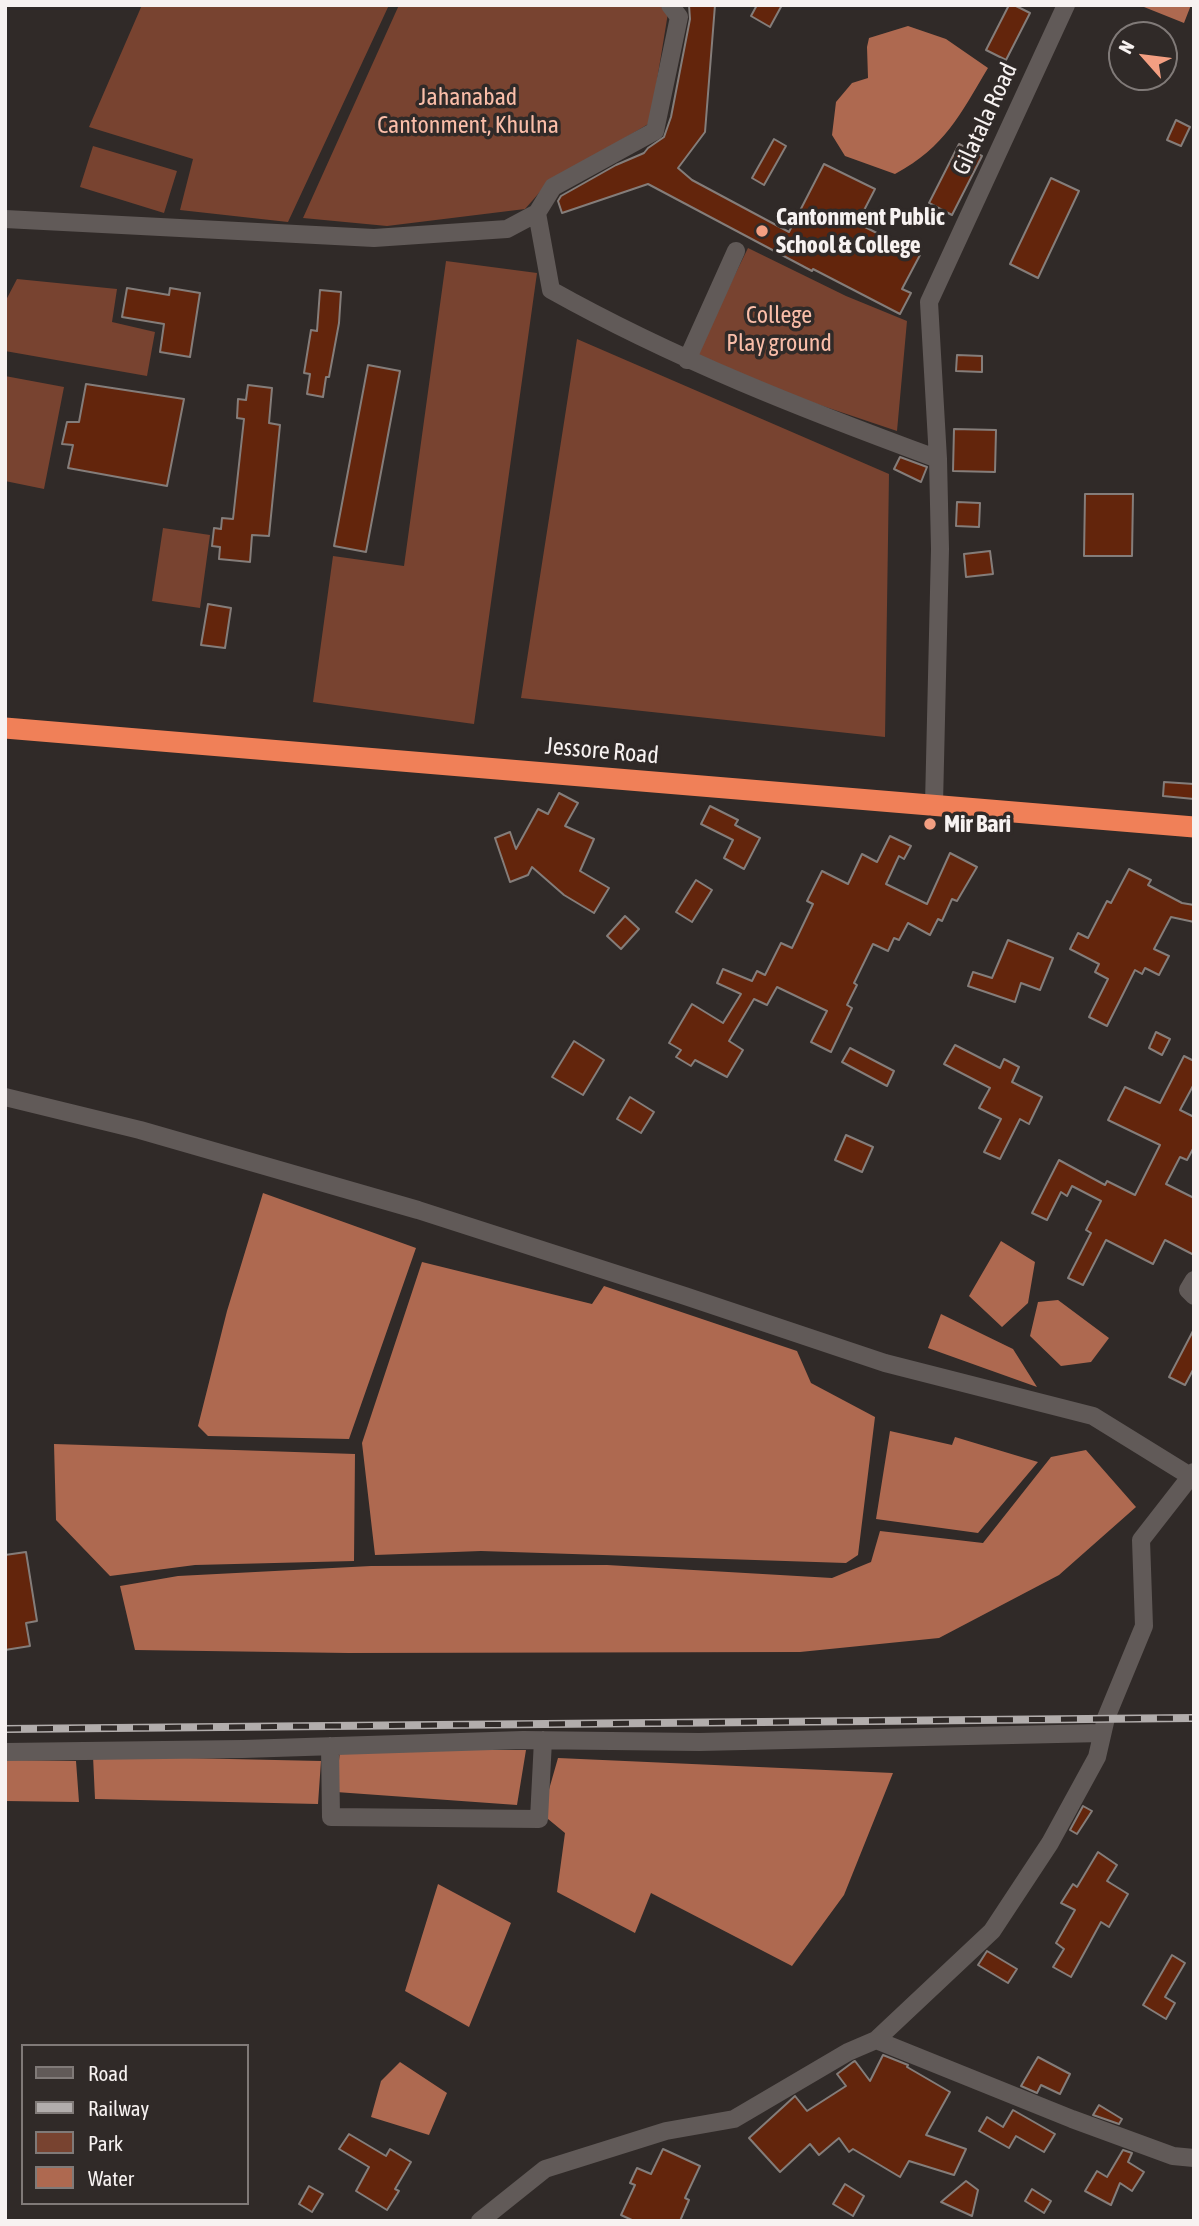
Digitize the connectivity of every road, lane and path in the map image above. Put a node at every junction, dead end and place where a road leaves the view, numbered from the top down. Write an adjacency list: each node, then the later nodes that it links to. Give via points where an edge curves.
1 (670, 5): 3 (street, via 679,17 655,131 553,187)
2 (1066, 5): 7 (street, Gilatala Road, via 929,302)
3 (537, 213): 4 (street, via 507,229 374,238); 6 (street, via 551,290)
4 (5, 219)
5 (736, 251): 6 (street)
6 (687, 360): 7 (street)
7 (938, 459): 9 (street, Gilatala Road)
8 (5, 728): 9 (highway, Jessore Road)
9 (934, 804): 10 (highway, Jessore Road)
10 (1194, 827)
11 (5, 1097): 14 (street, via 140,1130 418,1210 885,1363 1093,1416)
12 (1194, 1280): 13 (street, via 1188,1290)
13 (1194, 1296)
14 (1192, 1474): 15 (street, via 1141,1540 1144,1626)
15 (1102, 1733): 16 (street, via 699,1742); 19 (street, via 1097,1757 1050,1843 992,1931)
16 (543, 1740): 17 (street); 17 (street, via 539,1819 331,1817)
17 (330, 1746): 18 (street)
18 (5, 1752)
19 (876, 2040): 20 (street, via 1072,2119 1173,2156); 21 (street, via 734,2119 666,2131 545,2169)
20 (1194, 2158)
21 (480, 2221)

